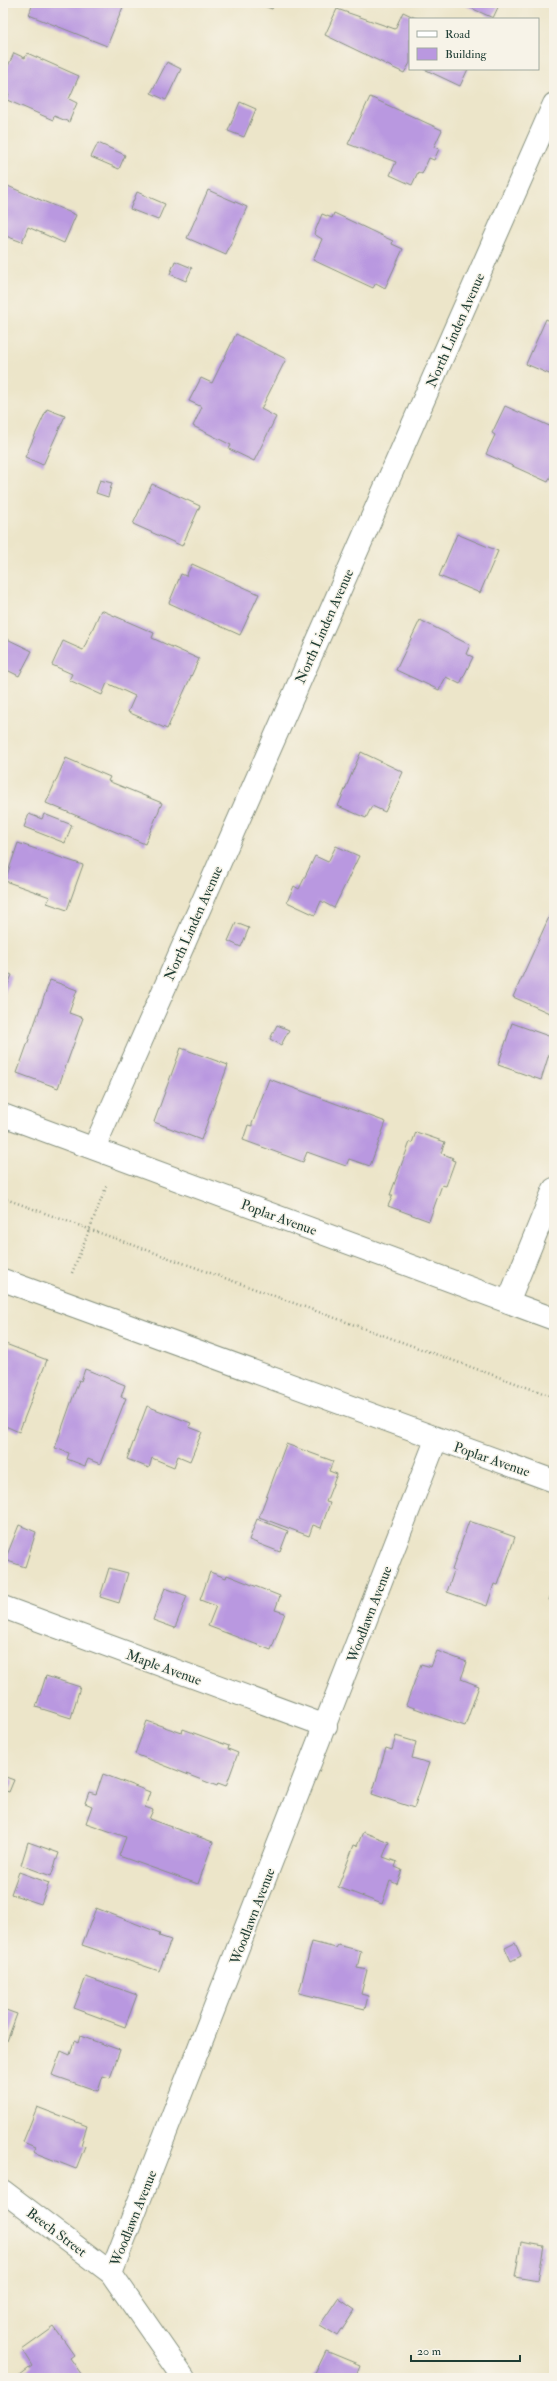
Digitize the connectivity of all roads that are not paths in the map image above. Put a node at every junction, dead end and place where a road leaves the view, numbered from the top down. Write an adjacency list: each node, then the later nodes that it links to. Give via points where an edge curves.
1 (554, 104): 3 (street, North Linden Avenue)
2 (3, 1114): 3 (street, Poplar Avenue)
3 (94, 1148): 6 (street, Poplar Avenue)
4 (554, 1189): 6 (street)
5 (3, 1280): 8 (street, Poplar Avenue)
6 (508, 1302): 7 (street, Poplar Avenue)
7 (554, 1319)
8 (436, 1440): 9 (street, Poplar Avenue); 11 (street, Woodlawn Avenue)
9 (554, 1481)
10 (3, 1607): 11 (street, Maple Avenue)
11 (326, 1726): 13 (street, Woodlawn Avenue)
12 (3, 2191): 13 (street, Beech Street)
13 (111, 2273): 14 (street, Woodlawn Avenue)
14 (184, 2378)

